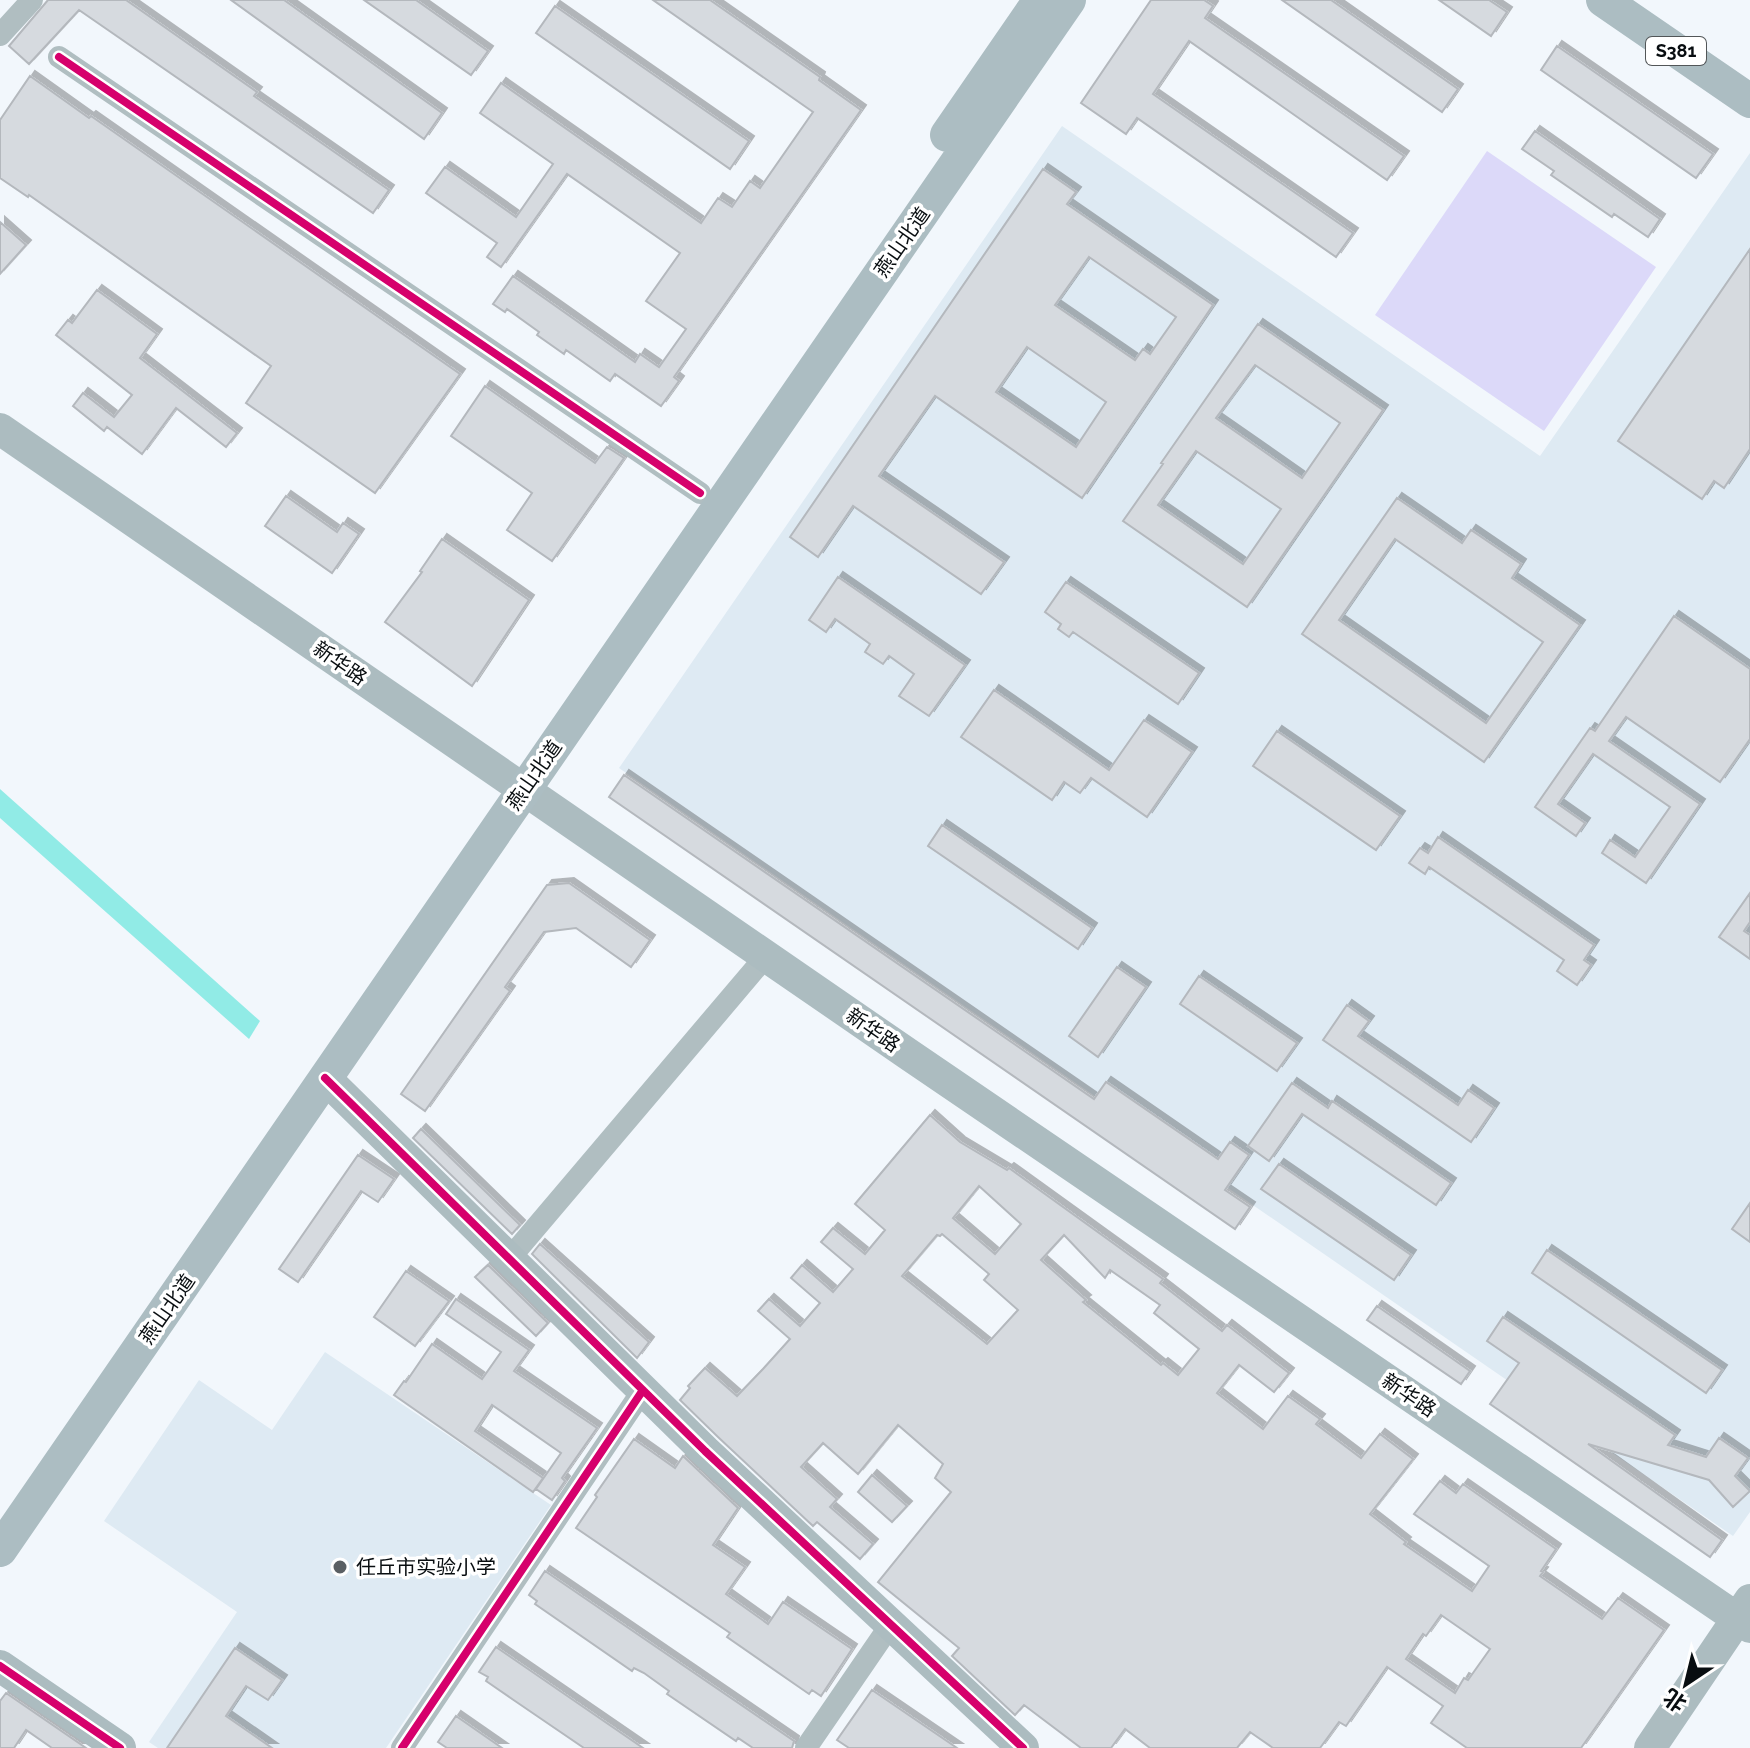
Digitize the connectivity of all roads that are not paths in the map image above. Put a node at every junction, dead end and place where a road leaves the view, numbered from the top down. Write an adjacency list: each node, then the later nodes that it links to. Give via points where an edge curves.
1 (32, 0): 6 (street)
2 (1040, 0): 11 (main road, 燕山北道)
3 (1069, 0): 12 (main road, 燕山北道)
4 (1603, 0): 9 (main road, S381)
5 (1639, 0): 8 (main road, S381)
6 (0, 35)
7 (59, 57): 11 (street)
8 (1750, 76)
9 (1750, 101)
10 (0, 429): 12 (main road, 新华路)
11 (700, 493): 12 (main road, 燕山北道)
12 (515, 783): 13 (main road, 新华路); 14 (main road, 燕山北道); 17 (main road, 燕山北道)
13 (766, 956): 15 (street); 19 (main road, 新华路)
14 (325, 1078): 15 (main road); 18 (main road, 燕山北道)
15 (510, 1258): 16 (main road)
16 (643, 1390): 20 (main road); 24 (street)
17 (0, 1511)
18 (0, 1550)
19 (1746, 1615): 26 (main road)
20 (891, 1624): 22 (main road); 25 (street)
21 (0, 1666): 23 (main road)
22 (1021, 1747)
23 (120, 1748)
24 (402, 1748)
25 (806, 1748)
26 (1650, 1748)

